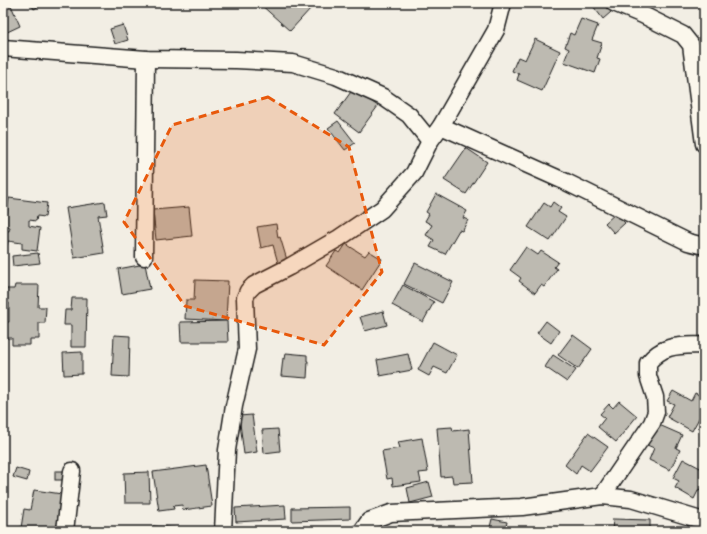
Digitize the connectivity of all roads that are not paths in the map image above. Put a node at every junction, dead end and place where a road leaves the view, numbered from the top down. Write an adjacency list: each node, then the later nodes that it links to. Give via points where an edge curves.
1 (503, 3): 5 (street, via 496,30)
2 (614, 3): 7 (street, via 683,35 691,45)
3 (3, 48): 4 (street)
4 (146, 59): 6 (street, via 236,60 293,64 336,76 382,97 409,114); 9 (street)
5 (441, 126): 6 (street); 8 (street, via 566,182 688,242)
6 (430, 141): 15 (street, via 414,173 382,209 339,238 254,285 248,291 245,298 247,350 227,450)
7 (704, 144)
8 (704, 244)
9 (144, 257)
10 (704, 345): 12 (street, via 668,347 654,354 648,363 648,376 655,397 656,412 652,423)
11 (72, 471): 14 (street)
12 (602, 496): 13 (street, via 631,499); 16 (street, via 522,507 391,513 369,521)
13 (704, 521)
14 (65, 531)
15 (223, 531)
16 (362, 531)

